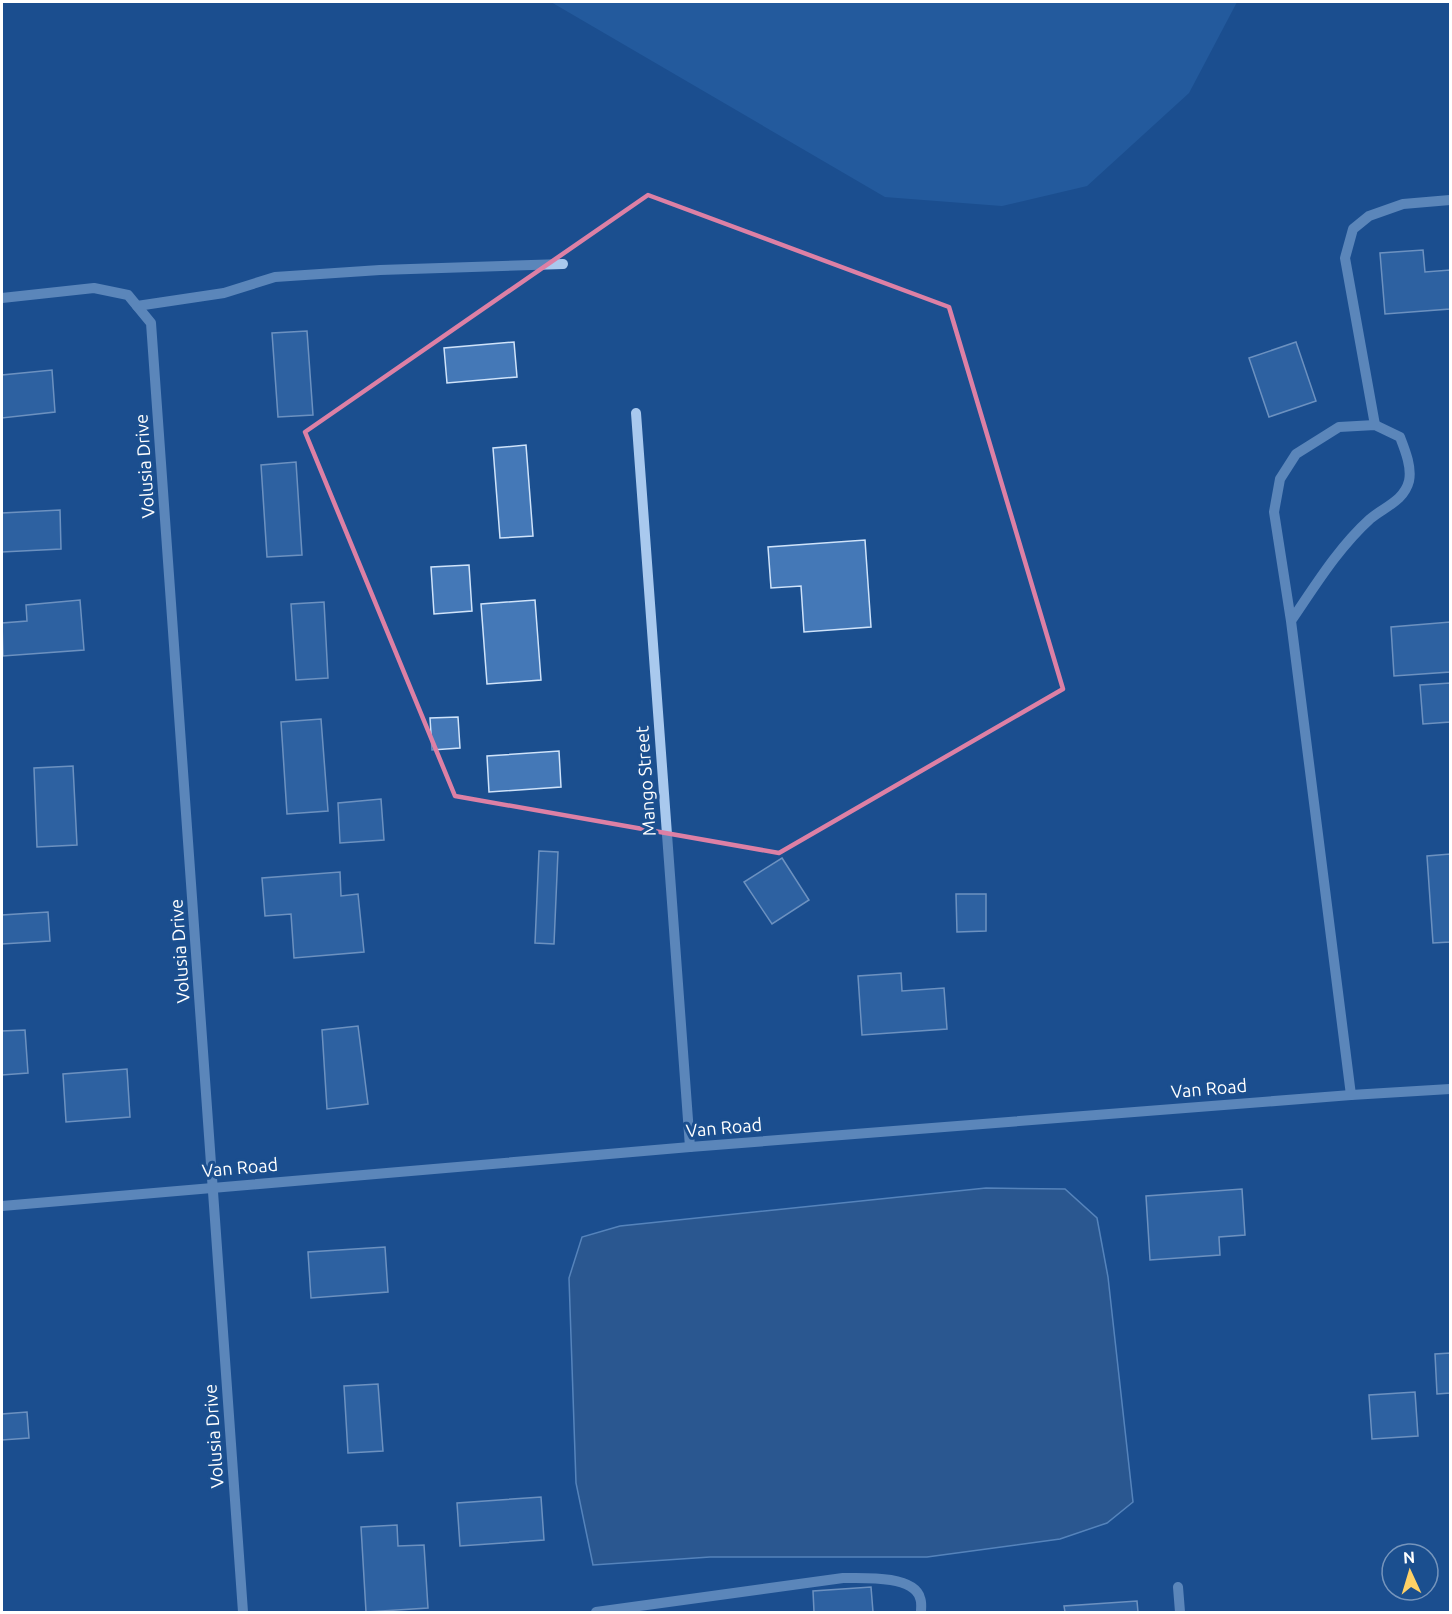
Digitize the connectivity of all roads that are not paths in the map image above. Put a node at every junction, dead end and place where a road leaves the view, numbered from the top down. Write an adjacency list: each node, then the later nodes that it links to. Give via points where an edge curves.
1 (1450, 200): 6 (street, via 1403,204 1369,216 1353,230 1345,258)
2 (563, 264): 4 (street, via 275,277 224,293)
3 (2, 298): 4 (street, Volusia Drive, via 94,288 128,295)
4 (136, 306): 11 (street, Volusia Drive, via 151,323)
5 (636, 413): 10 (street, Mango Street)
6 (1376, 425): 7 (street, via 1400,437 1409,480 1401,496 1370,519 1331,561); 7 (street, via 1339,427 1296,454 1280,479 1274,512)
7 (1291, 621): 9 (street)
8 (1450, 1089): 9 (street, Van Road)
9 (1351, 1095): 10 (street, Van Road)
10 (690, 1147): 11 (street, Van Road)
11 (214, 1187): 12 (street, Van Road); 14 (street, Volusia Drive)
12 (2, 1206)
13 (1178, 1587): 17 (street)
14 (243, 1612)
15 (596, 1612): 16 (street, via 843,1578 878,1578 911,1586 920,1597)
16 (921, 1612)
17 (1180, 1612)

